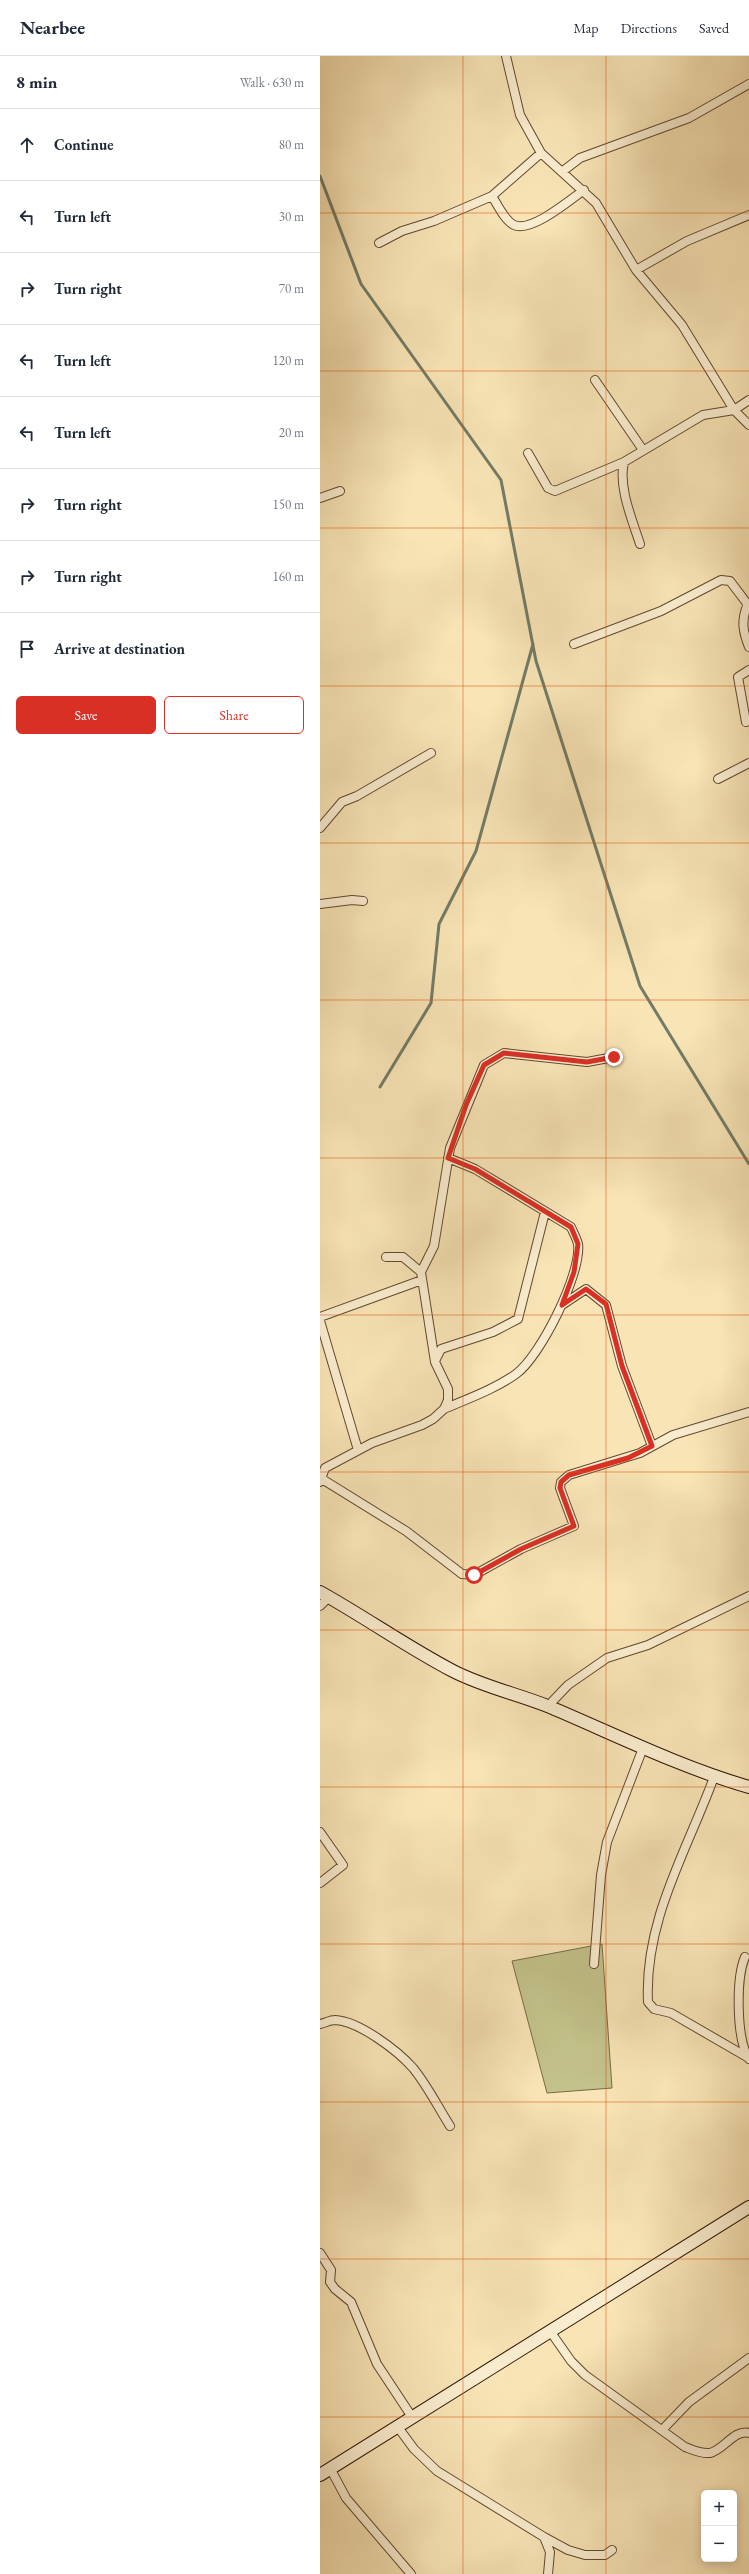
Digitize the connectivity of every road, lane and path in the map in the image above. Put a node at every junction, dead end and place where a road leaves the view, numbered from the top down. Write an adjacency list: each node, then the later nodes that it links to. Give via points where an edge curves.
1 (506, 56): 3 (street, via 520,115)
2 (749, 84): 4 (street, via 689,118 580,158)
3 (541, 153): 4 (street); 6 (street)
4 (563, 171): 5 (street)
5 (584, 190): 6 (street, via 550,215 522,227 513,225); 9 (street, via 596,202)
6 (492, 196): 8 (street)
7 (749, 215): 9 (street, via 687,241)
8 (379, 243)
9 (636, 270): 12 (street, via 682,325)
10 (595, 380): 14 (street)
11 (749, 400): 12 (street)
12 (734, 410): 13 (street); 14 (street, via 703,416)
13 (749, 425)
14 (643, 450): 16 (street)
15 (528, 453): 16 (street, via 548,488 555,491)
16 (624, 462): 19 (street, via 624,484)
17 (340, 492): 18 (street)
18 (320, 498)
19 (640, 544)
20 (748, 606): 21 (street, via 730,581 721,580 661,611); 22 (street, via 743,616 742,628)
21 (574, 644)
22 (749, 647)
23 (749, 670): 24 (street, via 738,677)
24 (746, 722)
25 (430, 753): 28 (street, via 357,796 342,802)
26 (749, 763): 27 (street)
27 (718, 779)
28 (320, 828)
29 (364, 901): 30 (street)
30 (320, 904)
31 (614, 1057): 32 (street, via 587,1062 504,1053 484,1065 466,1105)
32 (448, 1158): 33 (street, via 475,1169); 35 (street, via 434,1246)
33 (545, 1212): 37 (street, via 571,1227 578,1244 574,1272); 40 (street, via 518,1319 493,1332 441,1349)
34 (386, 1257): 35 (street, via 403,1257)
35 (421, 1272): 36 (street)
36 (422, 1280): 38 (street); 40 (street)
37 (562, 1305): 41 (street, via 541,1346 516,1374); 43 (street, via 586,1289 606,1304 622,1366)
38 (320, 1317)
39 (320, 1321): 44 (street)
40 (434, 1362): 41 (street, via 448,1389 448,1400)
41 (444, 1409): 44 (street, via 422,1425)
42 (749, 1412): 43 (street, via 673,1435)
43 (652, 1446): 45 (street, via 628,1458 569,1475 561,1482 560,1488 574,1526 521,1549 474,1575 462,1574 451,1568 406,1531)
44 (358, 1450): 45 (street, via 325,1468)
45 (321, 1478)
46 (325, 1594): 48 (street); 49 (main road, via 454,1672 507,1694)
47 (749, 1596): 49 (street, via 648,1645 607,1658 568,1685)
48 (320, 1606)
49 (548, 1706): 50 (main road)
50 (644, 1748): 51 (main road); 56 (street, via 608,1842 601,1875)
51 (714, 1777): 52 (main road); 59 (street, via 702,1811 667,1888 654,1929 648,2002 654,2009 671,2013)
52 (749, 1787)
53 (320, 1832): 54 (street, via 343,1864)
54 (320, 1883)
55 (745, 1957): 58 (street, via 739,1970)
56 (594, 1964)
57 (320, 2024): 60 (street, via 335,2020 356,2027 372,2034 395,2051 413,2068)
58 (746, 2043): 59 (street)
59 (748, 2058)
60 (450, 2126)
61 (749, 2207): 63 (main road)
62 (320, 2253): 65 (street, via 331,2270 330,2282 350,2302 378,2364)
63 (550, 2331): 65 (main road); 67 (street, via 571,2361 585,2375)
64 (749, 2358): 67 (street, via 689,2402)
65 (412, 2417): 66 (main road)
66 (397, 2426): 69 (main road); 70 (street, via 414,2449 437,2471)
67 (663, 2429): 68 (street, via 685,2447 710,2453 720,2449 736,2436)
68 (749, 2433)
69 (325, 2472): 72 (street)
70 (544, 2537): 71 (street, via 585,2556 605,2555); 73 (street, via 550,2552)
71 (612, 2550)
72 (411, 2574)
73 (548, 2574)

